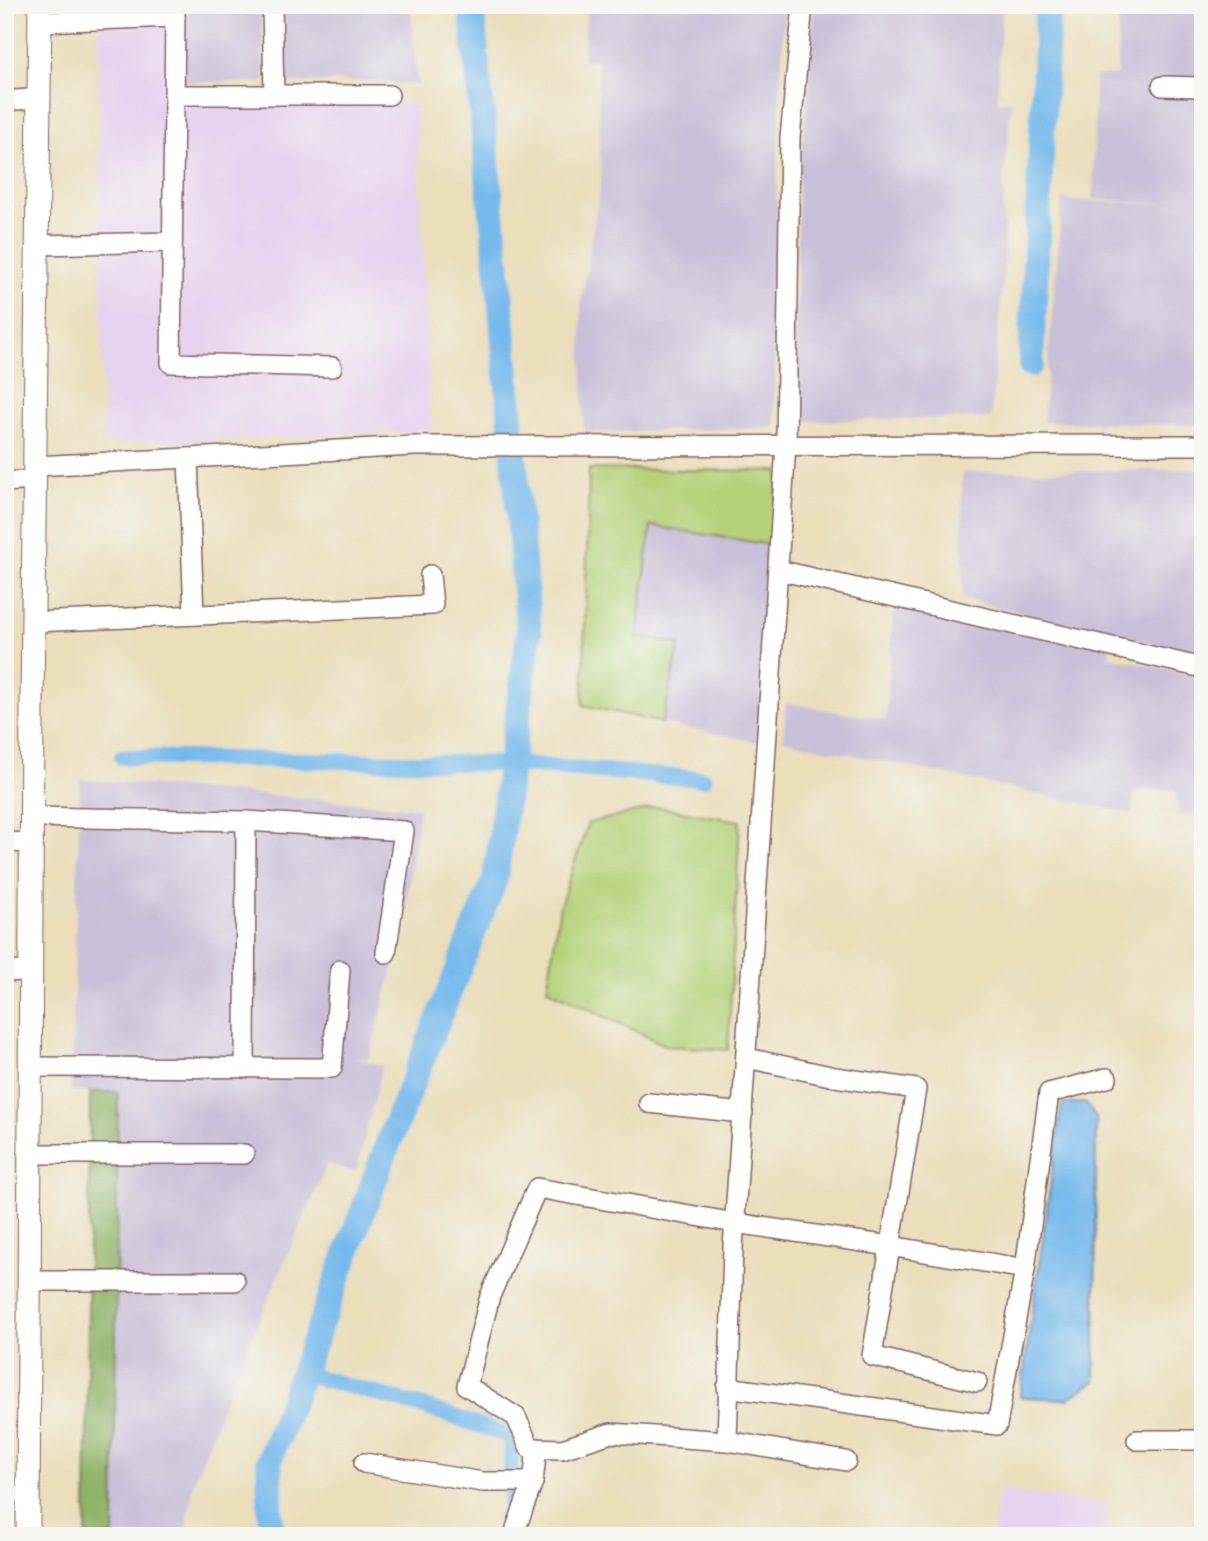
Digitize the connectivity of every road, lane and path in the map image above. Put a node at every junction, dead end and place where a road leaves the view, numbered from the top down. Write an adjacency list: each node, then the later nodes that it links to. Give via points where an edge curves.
1 (272, 5): 8 (street)
2 (803, 5): 15 (street, via 790,138)
3 (175, 11): 4 (street); 7 (street)
4 (40, 14): 10 (main road)
5 (1162, 86): 6 (street)
6 (1203, 87)
7 (174, 95): 8 (street); 12 (street)
8 (274, 95): 9 (street)
9 (389, 95)
10 (39, 97): 11 (street); 13 (main road)
11 (5, 101)
12 (172, 242): 13 (street); 14 (street, via 171,363)
13 (37, 244): 18 (main road)
14 (332, 366)
15 (786, 445): 16 (street); 17 (street, via 414,446); 20 (street)
16 (1203, 445)
17 (188, 458): 18 (street); 22 (street)
18 (35, 473): 19 (street); 23 (main road)
19 (5, 482)
20 (778, 570): 24 (street); 33 (street)
21 (430, 575): 22 (street, via 433,605)
22 (194, 615): 23 (street)
23 (33, 622): 25 (main road)
24 (1203, 668)
25 (32, 817): 26 (street); 28 (main road)
26 (246, 821): 29 (street, via 404,831); 35 (street)
27 (5, 842): 28 (street)
28 (31, 843): 32 (main road)
29 (386, 953)
30 (340, 970): 35 (street, via 332,1068)
31 (5, 971): 32 (street)
32 (31, 972): 34 (main road)
33 (747, 1058): 38 (street); 42 (street, via 916,1089)
34 (30, 1067): 35 (street); 39 (main road)
35 (245, 1068)
36 (1107, 1078): 43 (street, via 1049,1093)
37 (649, 1103): 38 (street)
38 (743, 1113): 41 (street)
39 (30, 1154): 40 (street); 45 (main road)
40 (244, 1154)
41 (735, 1223): 42 (street); 47 (street); 51 (street, via 537,1188 490,1296 467,1386 516,1416 530,1448)
42 (890, 1246): 43 (street); 46 (street, via 872,1356)
43 (1025, 1269): 47 (street, via 998,1425)
44 (235, 1281): 45 (street)
45 (29, 1282): 55 (main road)
46 (978, 1382)
47 (727, 1387): 50 (street)
48 (1137, 1440): 49 (street)
49 (1203, 1440)
50 (727, 1441): 51 (street, via 611,1433 562,1449); 52 (street)
51 (537, 1448): 54 (street)
52 (846, 1461)
53 (364, 1463): 54 (street, via 483,1482)
54 (533, 1482): 56 (street, via 516,1528)
55 (28, 1536)
56 (518, 1536)

